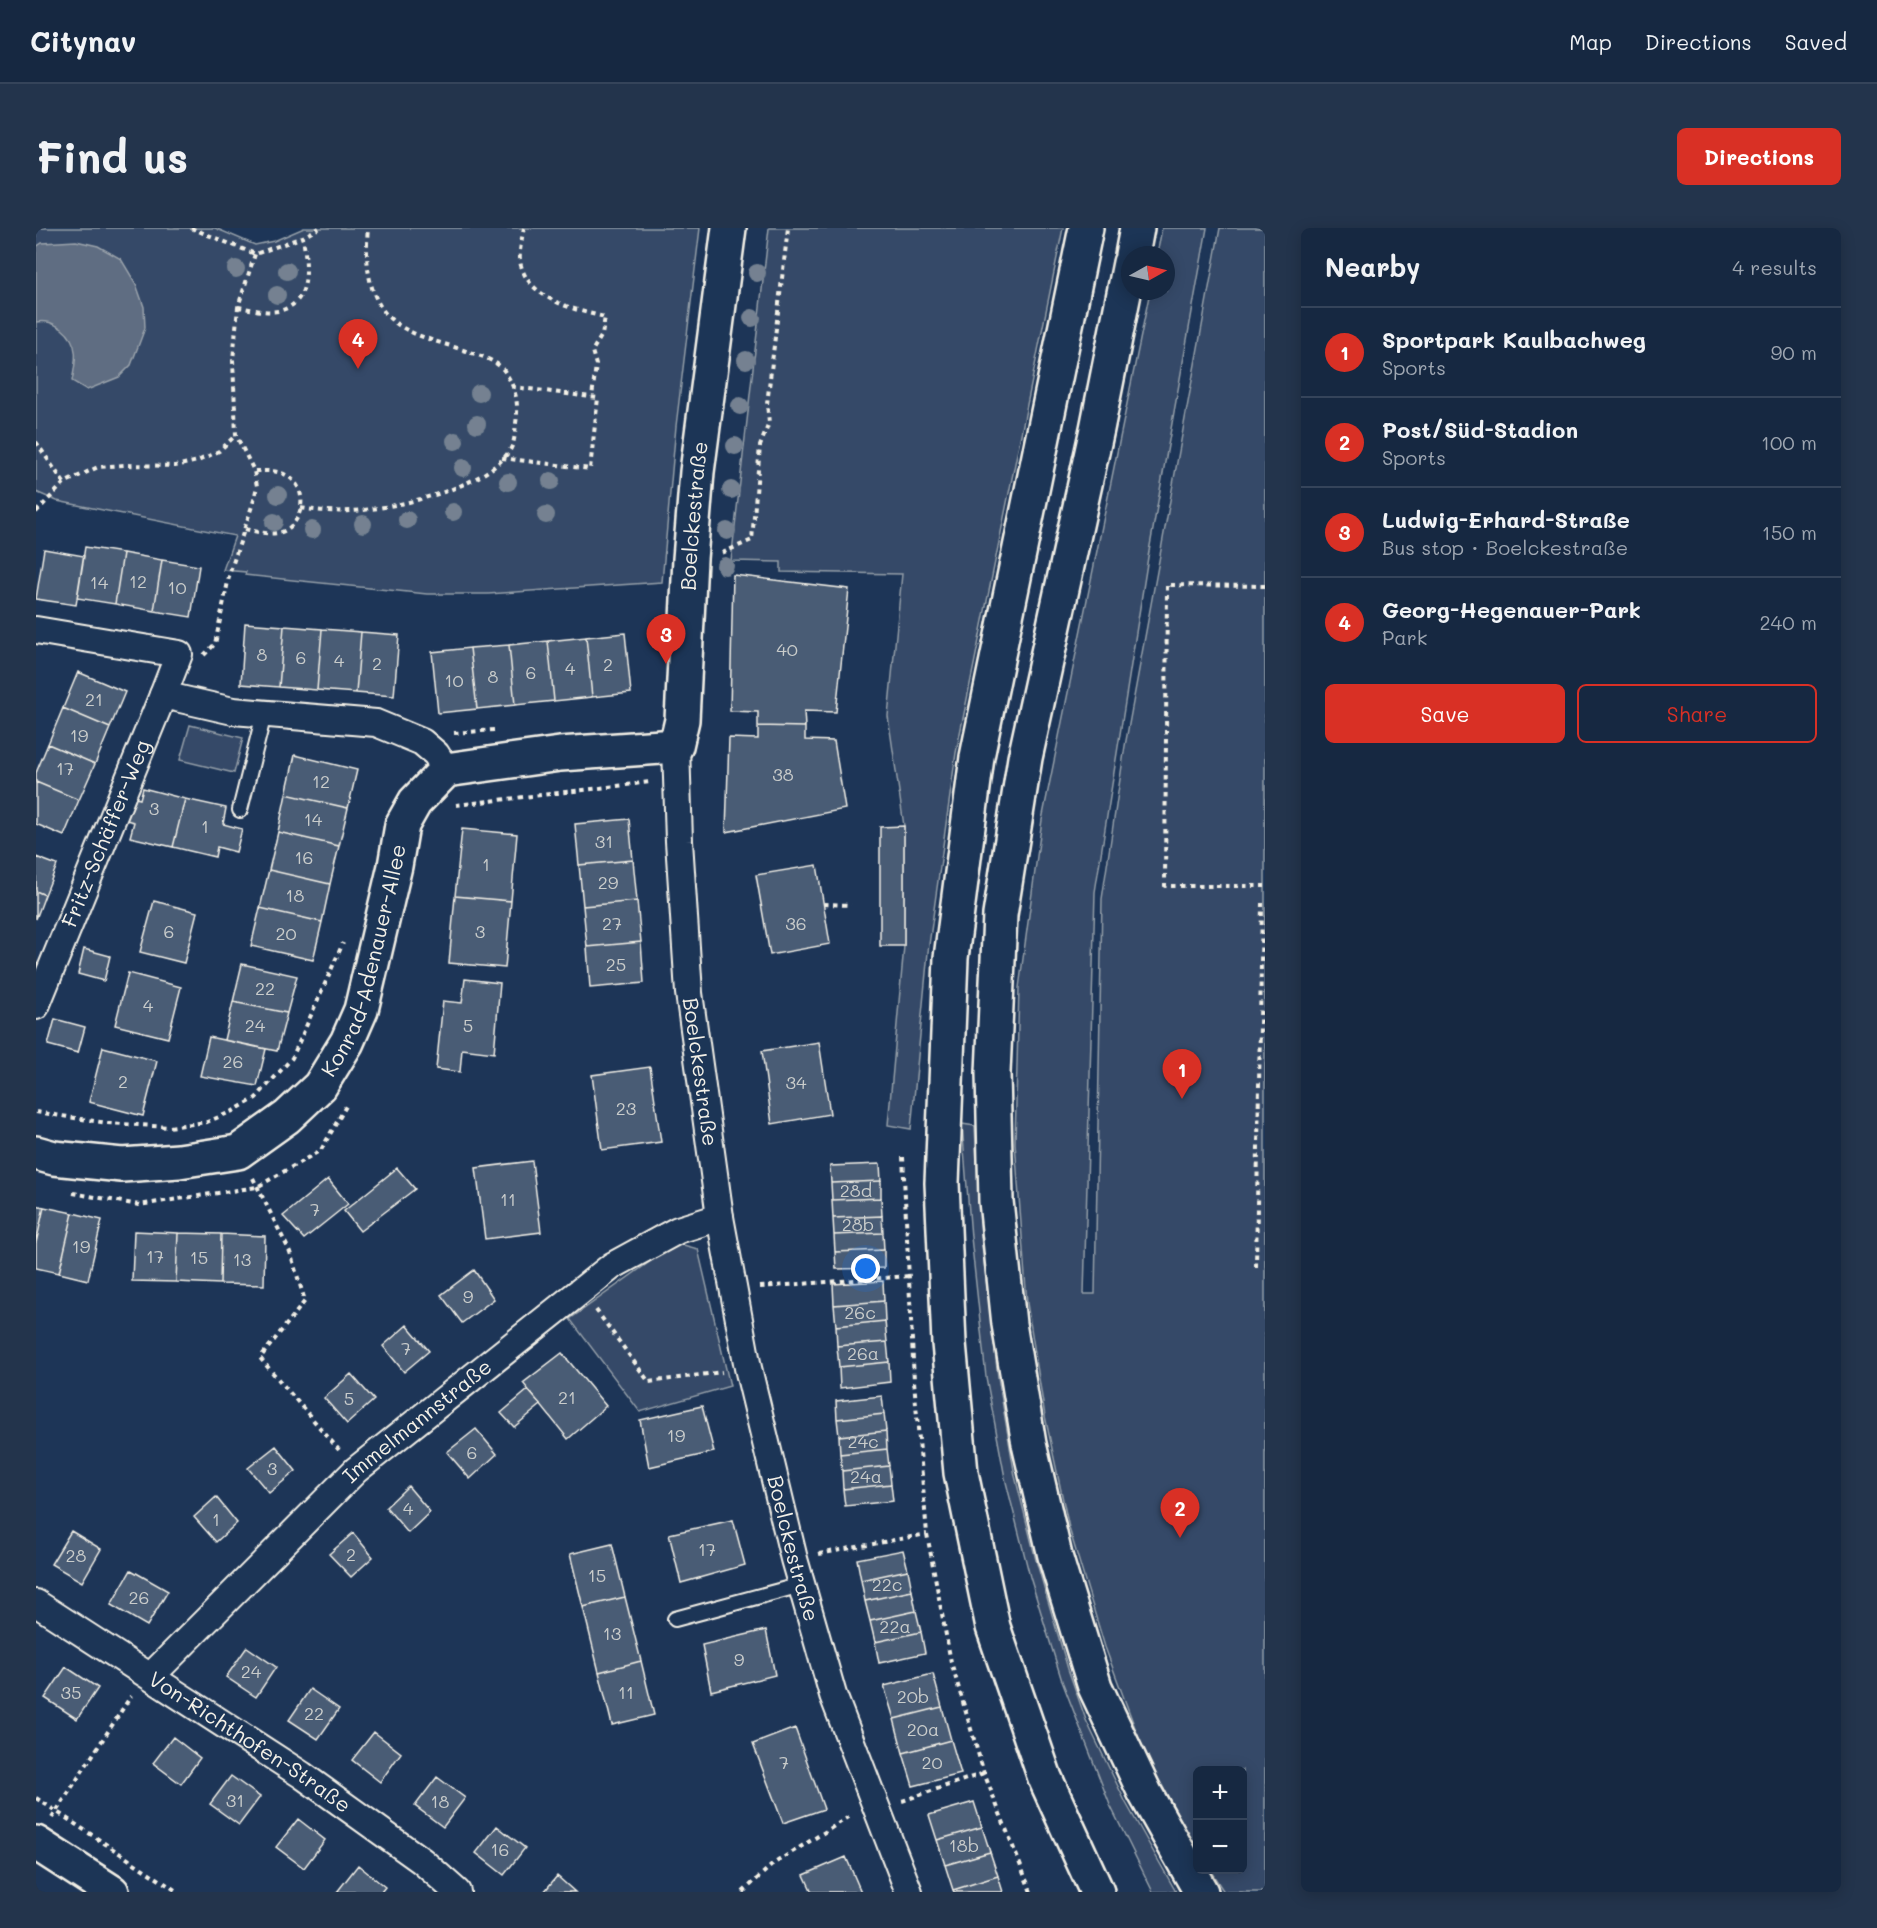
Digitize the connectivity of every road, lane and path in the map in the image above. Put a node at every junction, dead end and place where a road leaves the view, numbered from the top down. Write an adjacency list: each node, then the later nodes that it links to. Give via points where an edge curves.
1 (191, 228): 11 (path)
2 (320, 228): 9 (path)
3 (368, 228): 14 (path, via 370,279 377,302 394,321 414,333 482,356 503,369)
4 (524, 228): 15 (path, via 520,261 540,293 605,317 602,335 592,351 596,365)
5 (729, 228): 30 (main road, Boelckestraße, via 698,472 682,720)
6 (788, 228): 24 (path, via 767,404 769,423 760,446 752,540)
7 (1086, 228): 66 (main road, via 977,757 951,958 942,1183 949,1343 961,1473 993,1628 1044,1778)
8 (1137, 228): 10 (main road)
9 (303, 237): 11 (path); 13 (path, via 307,267 303,294 286,309 268,312)
10 (1134, 246)
11 (255, 254): 13 (path)
12 (1123, 300): 67 (main road, via 1025,758 1000,915 993,1073 996,1201 1029,1444 1054,1556 1095,1686 1145,1793)
13 (238, 307): 16 (path, via 233,360)
14 (514, 387): 15 (path); 18 (path, via 519,407 514,439)
15 (592, 397): 18 (path, via 598,398 590,469)
16 (236, 435): 19 (path); 20 (path, via 219,451 198,461 176,466 98,467)
17 (36, 442): 20 (path)
18 (502, 458): 21 (path, via 459,487 389,506 351,511)
19 (254, 471): 21 (path, via 277,471 288,476 298,485); 23 (path, via 255,493)
20 (64, 483): 22 (path)
21 (301, 508): 23 (path, via 286,530 264,533)
22 (36, 512)
23 (245, 529): 27 (path, via 230,572 215,644)
24 (713, 557)
25 (1265, 585): 33 (path, via 1167,585 1165,886)
26 (36, 630): 28 (street, Fritz-Schäffer-Weg, via 179,654)
27 (200, 659)
28 (163, 695): 29 (street); 37 (street, Fritz-Schäffer-Weg)
29 (264, 714): 31 (street, via 376,723 422,742); 32 (lane)
30 (676, 746): 31 (main road, via 560,754); 41 (street, Boelckestraße, via 689,993)
31 (446, 770): 39 (main road, Konrad-Adenauer-Allee, via 415,802 402,825 361,1010 347,1042 320,1086 287,1118)
32 (240, 810)
33 (1265, 886)
34 (1262, 903): 38 (path)
35 (824, 904): 36 (path)
36 (851, 905)
37 (36, 1006)
38 (1262, 1058): 42 (path)
39 (238, 1152): 40 (main road, Konrad-Adenauer-Allee, via 122,1165); 49 (path, via 290,1252 305,1301 260,1358)
40 (36, 1153)
41 (720, 1217): 46 (street, Boelckestraße); 47 (street, Immelmannstraße, via 678,1230 612,1266)
42 (1257, 1221): 43 (path); 44 (path)
43 (1265, 1221)
44 (1256, 1267)
45 (909, 1276): 46 (path)
46 (732, 1288): 48 (street, Boelckestraße)
47 (582, 1290): 48 (path, via 649,1382); 49 (street, Immelmannstraße)
48 (748, 1368): 51 (street, Boelckestraße)
49 (356, 1470): 55 (street, Immelmannstraße)
50 (927, 1534): 51 (path)
51 (794, 1558): 52 (street, Boelckestraße)
52 (801, 1585): 54 (lane); 58 (street, Boelckestraße, via 833,1695)
53 (36, 1603): 55 (street, Von-Richthofen-Straße)
54 (675, 1619)
55 (151, 1676): 59 (path, via 133,1694); 63 (street, Von-Richthofen-Straße, via 302,1774 422,1861)
56 (984, 1773): 58 (path)
57 (36, 1798): 59 (path)
58 (875, 1808): 64 (path, via 855,1813 772,1864); 65 (street, Boelckestraße)
59 (57, 1812): 60 (path); 62 (path)
60 (41, 1834): 61 (main road)
61 (112, 1892)
62 (178, 1892)
63 (457, 1892)
64 (743, 1892)
65 (909, 1892)
66 (1097, 1892)
67 (1201, 1892)

